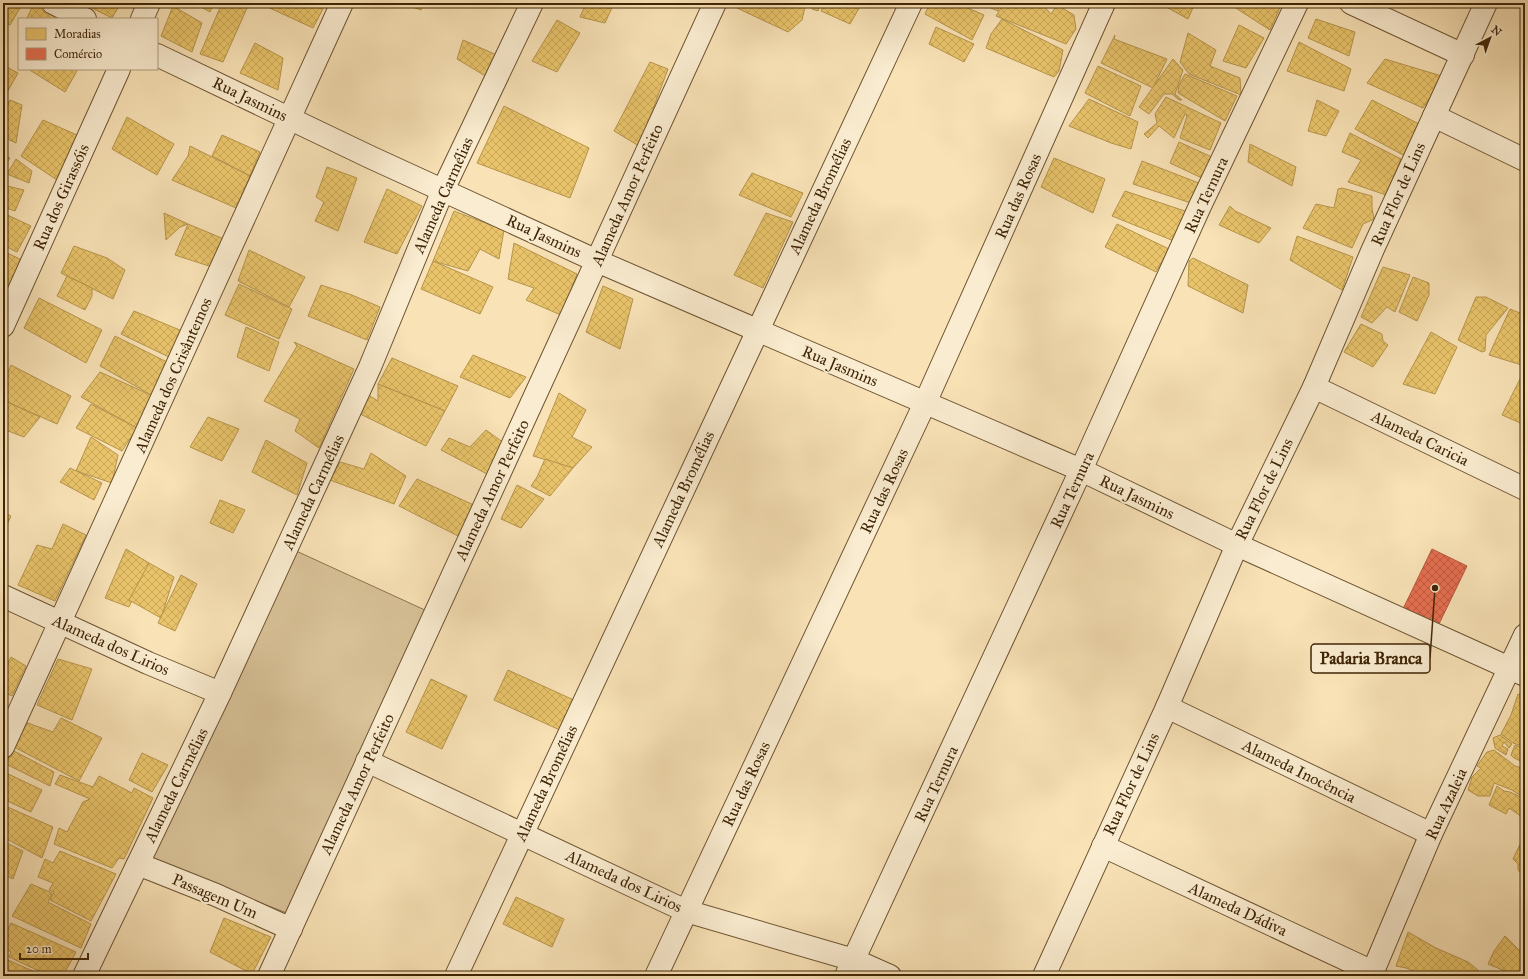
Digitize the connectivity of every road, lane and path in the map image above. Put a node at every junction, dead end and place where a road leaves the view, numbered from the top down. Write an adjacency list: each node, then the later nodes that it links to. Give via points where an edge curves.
1 (53, 3): 11 (street)
2 (149, 3): 12 (street)
3 (342, 3): 17 (street, Alameda dos Crisântemos)
4 (532, 3): 19 (street, Alameda Carmélias)
5 (715, 3): 20 (street, Alameda Amor Perfeito)
6 (911, 3): 22 (street, Alameda Bromélias)
7 (1104, 3): 24 (street, Rua das Rosas)
8 (1297, 3): 25 (street, Rua Ternura, via 1200,206)
9 (1351, 3): 14 (street)
10 (1486, 3): 14 (street, Rua Flor de Lins)
11 (82, 18)
12 (142, 18)
13 (158, 55): 17 (street, Rua Jasmins)
14 (1463, 55): 16 (street, Rua Flor de Lins)
15 (119, 70): 21 (street, Rua dos Girassóis)
16 (1434, 116): 18 (street); 23 (street, Rua Flor de Lins)
17 (289, 118): 19 (street, Rua Jasmins); 29 (street, Alameda dos Crisântemos)
18 (1525, 160)
19 (443, 190): 20 (street, Rua Jasmins); 32 (street, Alameda Carmélias, via 370,367)
20 (597, 261): 22 (street, Rua Jasmins); 35 (street, Alameda Amor Perfeito)
21 (3, 326)
22 (757, 330): 24 (street, Rua Jasmins); 36 (street, Alameda Bromélias)
23 (1314, 387): 26 (street, Alameda Caricia); 27 (street, Rua Flor de Lins)
24 (925, 403): 25 (street, Rua Jasmins); 40 (street, Rua das Rosas)
25 (1081, 470): 27 (street, Rua Jasmins); 42 (street, Rua Ternura)
26 (1525, 489)
27 (1237, 545): 31 (street, Rua Jasmins); 33 (street, Rua Flor de Lins)
28 (3, 596): 29 (street, Alameda dos Lirios)
29 (60, 623): 32 (street, Alameda dos Lirios); 34 (street, Alameda dos Crisântemos)
30 (1525, 635): 31 (street, Rua Azaleia)
31 (1517, 672): 37 (street, Rua Azaleia)
32 (220, 693): 39 (street, Alameda Carmélias)
33 (1167, 707): 37 (street, Alameda Inocência); 38 (street, Rua Flor de Lins)
34 (3, 747)
35 (367, 761): 36 (street, Alameda dos Lirios); 41 (street, Alameda Amor Perfeito)
36 (522, 833): 40 (street, Alameda dos Lirios); 46 (street, Alameda Bromélias)
37 (1432, 834): 43 (street, Rua Azaleia)
38 (1103, 846): 43 (street, Alameda Dádiva); 49 (street, Rua Flor de Lins)
39 (138, 864): 41 (street, Passagem Um, via 216,895); 44 (street, Alameda Carmélias)
40 (686, 911): 42 (street, Alameda dos Lirios); 47 (street, Rua das Rosas)
41 (290, 930): 45 (street, Alameda Amor Perfeito)
42 (850, 968): 48 (street, Alameda dos Lirios)
43 (1372, 974)
44 (84, 976)
45 (269, 976)
46 (456, 976)
47 (656, 976)
48 (890, 976)
49 (1044, 976)

